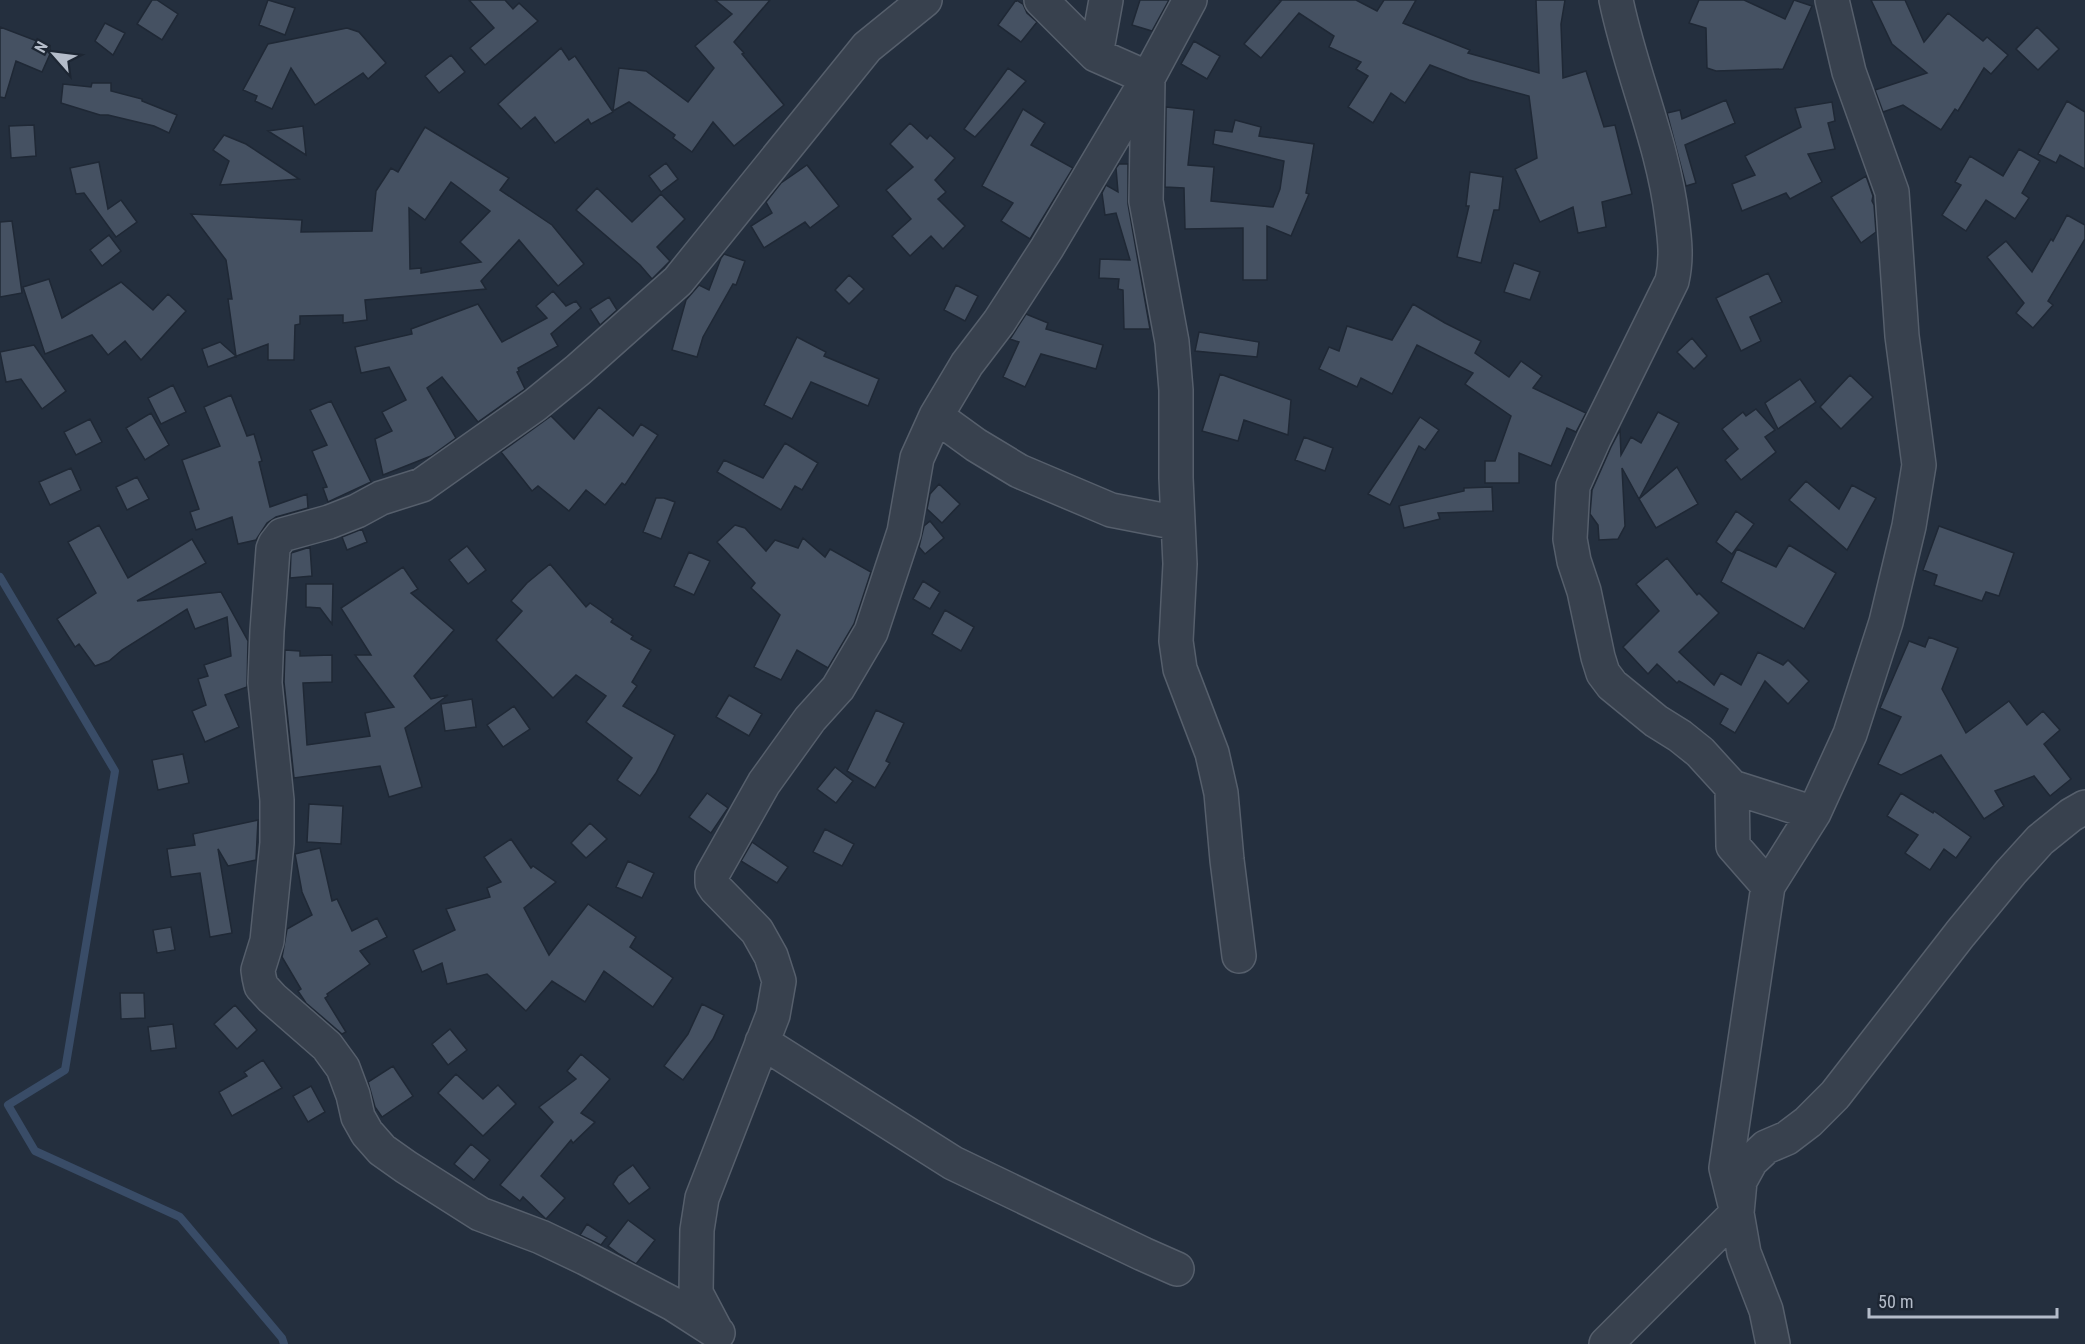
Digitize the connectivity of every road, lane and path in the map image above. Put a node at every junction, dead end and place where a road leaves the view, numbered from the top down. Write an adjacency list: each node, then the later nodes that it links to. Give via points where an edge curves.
1 (925, 0): 19 (street, via 867,47 678,281 578,370 422,485 381,498 329,522 282,535 273,549 266,683 277,843 267,940 258,970 261,986 335,1056 343,1068 358,1117 382,1150 480,1214 585,1257 673,1304)
2 (1041, 0): 7 (street)
3 (1106, 0): 7 (street)
4 (1190, 0): 8 (street)
5 (1616, 0): 11 (street, via 1667,179 1676,264 1672,282 1579,469 1573,486 1570,538 1603,673 1656,722 1700,752)
6 (1832, 0): 13 (street, via 1849,72 1892,192 1902,336 1919,465 1886,622 1850,734)
7 (1096, 55): 8 (street)
8 (1148, 78): 9 (street, via 1047,249); 10 (street, via 1146,201 1172,342)
9 (936, 416): 10 (street, via 1019,471 1111,510); 16 (street, via 917,458 904,532 871,632 838,688 810,719 764,783 712,875 716,889 757,932 779,981 773,1015)
10 (1178, 523): 15 (street, via 1176,641 1180,669 1212,753 1221,793)
11 (1732, 787): 13 (street); 14 (street, via 1733,846)
12 (2085, 807): 17 (street, via 2040,840 2011,872 1835,1095 1808,1122 1766,1147 1751,1161 1740,1181)
13 (1814, 813): 14 (street)
14 (1768, 886): 17 (street, via 1726,1168)
15 (1239, 956)
16 (762, 1042): 18 (street, via 953,1162); 19 (street, via 702,1198 697,1230 696,1293)
17 (1737, 1214): 20 (street); 21 (street, via 1744,1253 1766,1310)
18 (1177, 1269)
19 (722, 1339)
20 (1606, 1344)
21 (1773, 1344)

